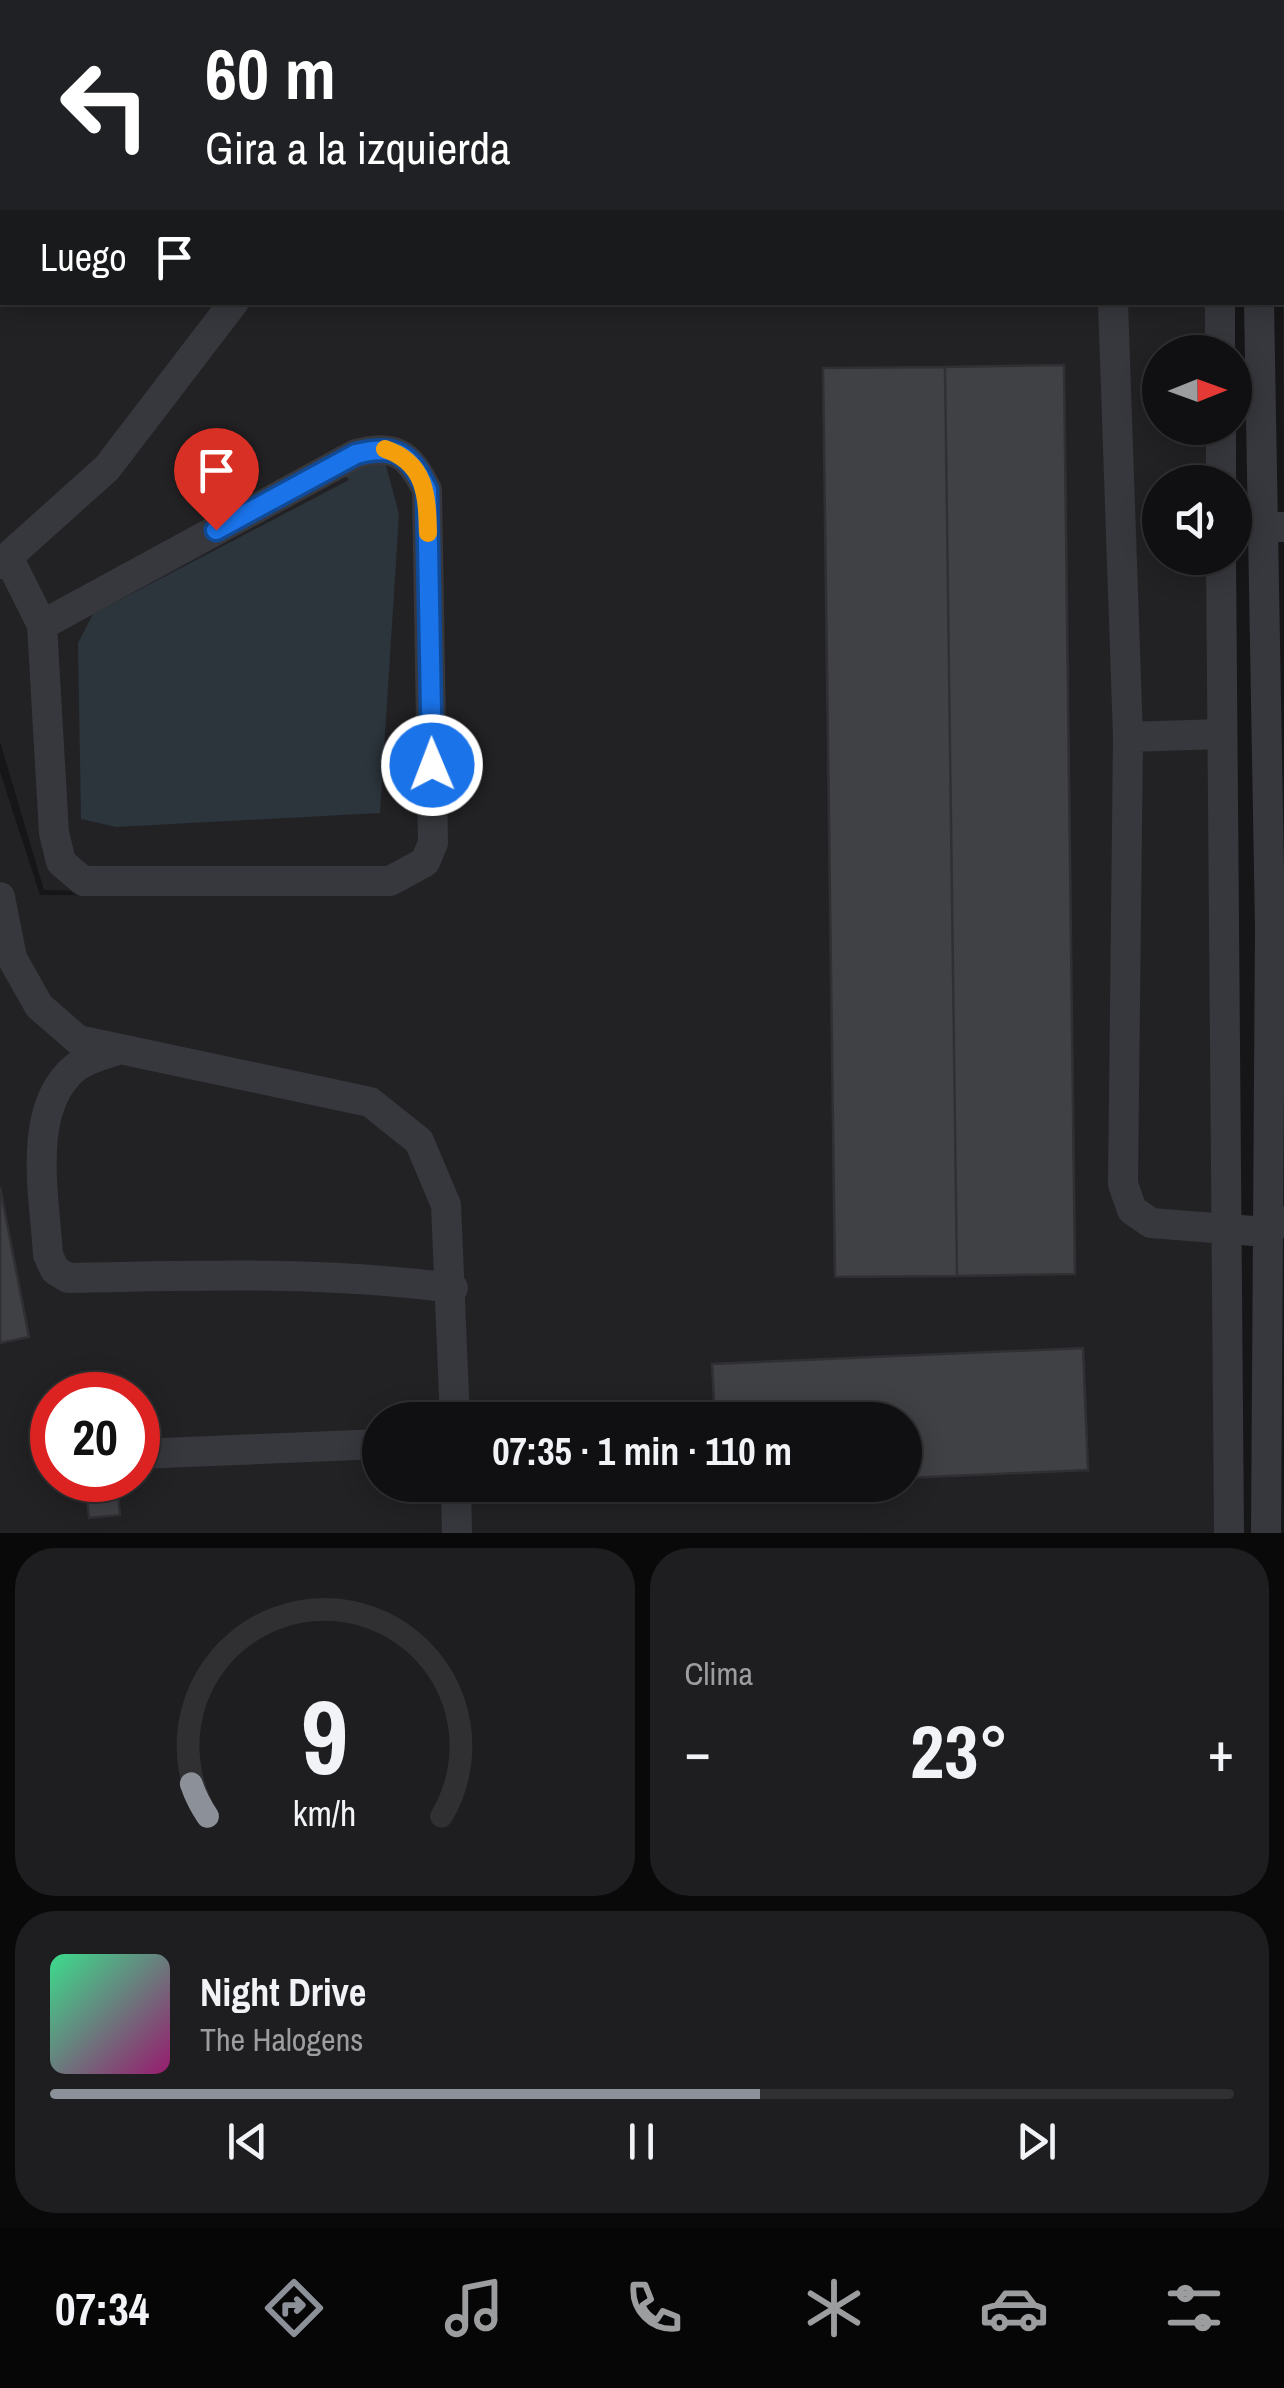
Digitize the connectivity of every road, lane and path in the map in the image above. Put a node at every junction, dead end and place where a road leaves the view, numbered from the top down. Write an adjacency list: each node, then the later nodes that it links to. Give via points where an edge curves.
1 (232, 305): 7 (street, via 107,468)
2 (1113, 305): 13 (street)
3 (1220, 305): 5 (street)
4 (1259, 305): 6 (street)
5 (1220, 335)
6 (1262, 527): 11 (street)
7 (4, 561): 9 (street)
8 (1221, 575): 10 (street)
9 (42, 625): 9 (street, via 54,833 61,862 83,881 390,882 425,862 433,843 427,490 402,455 380,448 356,454)
10 (1220, 628): 11 (street); 12 (street)
11 (1276, 628): 14 (street)
12 (1222, 734): 13 (street); 19 (street)
13 (1128, 737): 19 (street, via 1123,1184 1132,1210 1151,1223)
14 (1277, 868): 16 (street)
15 (0, 897): 17 (street, via 12,958 39,1006 78,1040)
16 (1277, 933): 18 (street)
17 (120, 1049): 20 (street, via 370,1102 419,1141 446,1205); 20 (street, via 79,1065 60,1084 48,1113 43,1151 48,1255 55,1270 68,1278 362,1276)
18 (1275, 1226): 19 (street); 27 (street)
19 (1226, 1229): 26 (street)
20 (453, 1288): 21 (street)
21 (455, 1402)
22 (362, 1445): 23 (street)
23 (160, 1453)
24 (456, 1502): 25 (street)
25 (457, 1533)
26 (1229, 1533)
27 (1266, 1533)

